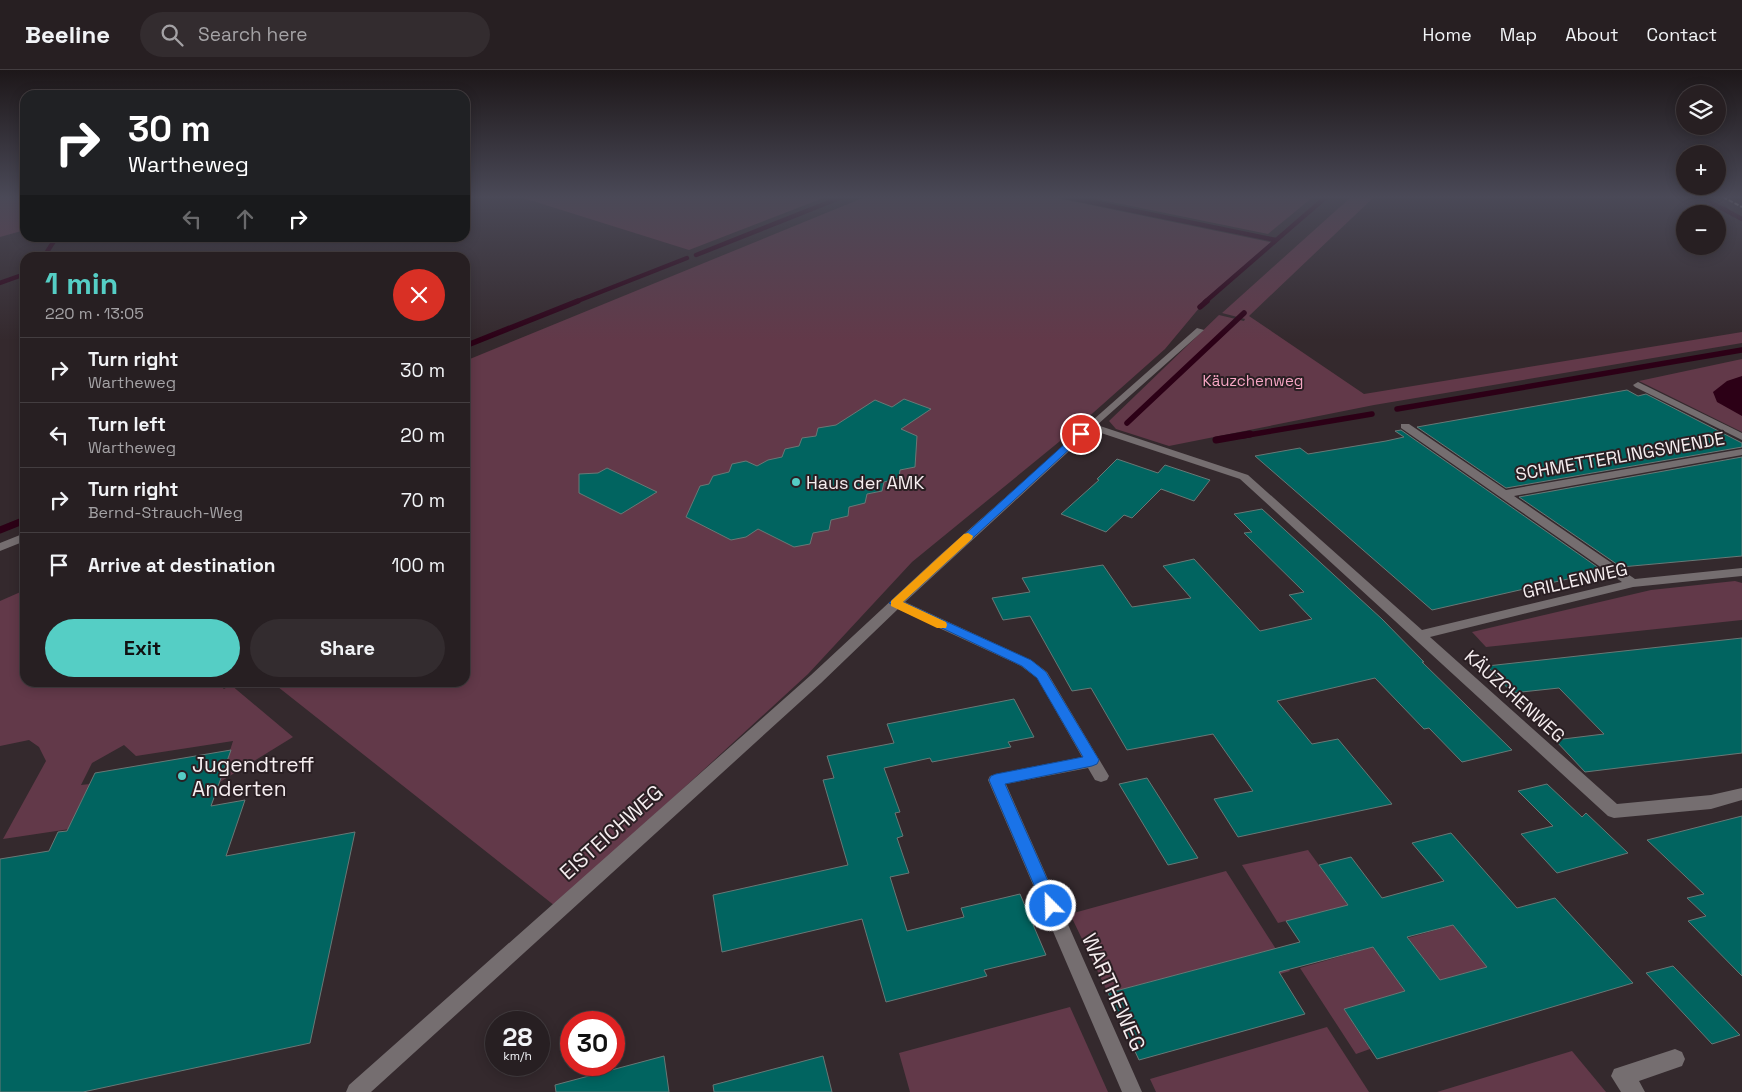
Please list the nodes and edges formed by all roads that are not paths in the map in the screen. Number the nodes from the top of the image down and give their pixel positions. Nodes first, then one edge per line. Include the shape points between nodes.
1 (1200, 330) dead end
2 (1638, 385) dead end
3 (1090, 426) junction
4 (1405, 426) dead end
5 (1742, 437) edge
6 (1742, 452) edge
7 (1505, 494) junction
8 (20, 539) edge
9 (0, 547) edge
10 (1742, 572) edge
11 (1633, 583) junction
12 (895, 603) junction
13 (1419, 635) junction
14 (1092, 760) junction
15 (1101, 776) dead end
16 (1742, 794) edge
17 (1675, 1059) dead end
18 (356, 1092) edge
19 (1132, 1092) edge
20 (1635, 1092) edge

1 - 3 street, EISTEICHWEG
2 - 5 street
3 - 12 street, EISTEICHWEG
3 - 13 street, KÄUZCHENWEG via 1244,477
4 - 7 street, SCHMETTERLINGSWENDE
6 - 7 street, SCHMETTERLINGSWENDE
7 - 11 street, SCHMETTERLINGSWENDE
8 - 9 street
10 - 11 street, GRILLENWEG
11 - 13 street, GRILLENWEG
12 - 14 street via 1026,663 1042,675
12 - 18 street, EISTEICHWEG via 809,686
13 - 16 street, KÄUZCHENWEG via 1614,811 1711,802
14 - 15 street
14 - 19 street, WARTHEWEG via 996,780
17 - 20 street via 1621,1076

